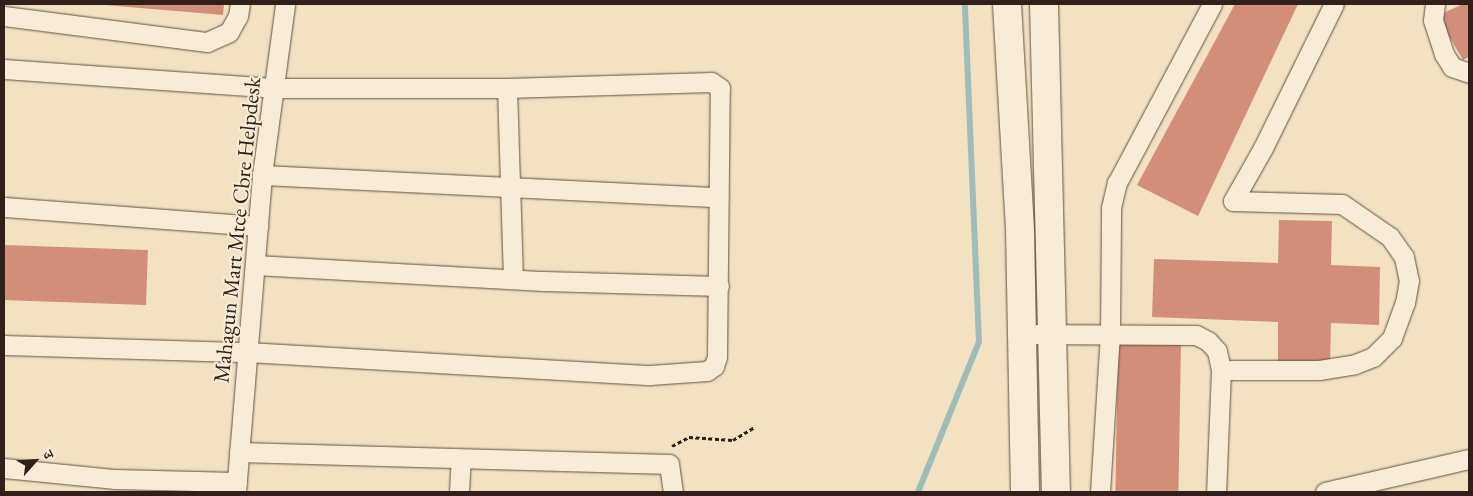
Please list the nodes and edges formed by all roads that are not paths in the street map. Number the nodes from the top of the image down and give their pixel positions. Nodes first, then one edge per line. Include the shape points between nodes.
1 (240, 4) edge
2 (285, 4) edge
3 (1007, 4) edge
4 (1044, 4) edge
5 (1212, 4) edge
6 (1334, 4) edge
7 (1435, 4) edge
8 (4, 16) edge
9 (4, 69) edge
10 (1469, 73) edge
11 (277, 88) junction
12 (506, 88) junction
13 (262, 175) junction
14 (508, 185) junction
15 (718, 197) junction
16 (4, 207) edge
17 (258, 226) junction
18 (255, 265) junction
19 (512, 279) junction
20 (719, 286) junction
21 (1050, 333) junction
22 (1110, 333) junction
23 (1021, 334) junction
24 (4, 345) edge
25 (247, 352) junction
26 (1221, 370) junction
27 (239, 452) junction
28 (461, 459) junction
29 (1469, 459) edge
30 (4, 468) edge
31 (236, 487) edge
32 (459, 492) edge
33 (673, 492) edge
34 (1025, 492) edge
35 (1056, 492) edge
36 (1100, 492) edge
37 (1216, 492) edge
38 (1325, 492) edge

1 - 8 street via 238,16 229,32 207,42
2 - 11 street, Mahagun Mart Mtce Cbre Helpdesk
3 - 23 street via 1020,231
4 - 21 street
5 - 22 street via 1117,183 1111,208
6 - 26 street via 1263,148 1233,201 1342,204 1390,237 1404,257 1409,281 1405,302 1392,338 1364,360 1319,370
7 - 10 street via 1434,20 1444,54 1452,67
9 - 11 street
11 - 12 street
11 - 13 street, Mahagun Mart Mtce Cbre Helpdesk
12 - 14 street
12 - 15 street via 712,82 720,88
13 - 14 street
13 - 17 street, Mahagun Mart Mtce Cbre Helpdesk
14 - 15 street
14 - 19 street
15 - 20 street
16 - 17 street
17 - 18 street, Mahagun Mart Mtce Cbre Helpdesk
18 - 19 street
18 - 25 street, Mahagun Mart Mtce Cbre Helpdesk
19 - 20 street
20 - 25 street via 717,357 714,366 707,371 650,375
21 - 22 street
21 - 23 street
21 - 35 street
22 - 26 street via 1196,335 1217,351
22 - 36 street
23 - 34 street
24 - 25 street
25 - 27 street, Mahagun Mart Mtce Cbre Helpdesk
26 - 37 street
27 - 28 street
27 - 31 street, Mahagun Mart Mtce Cbre Helpdesk
28 - 32 street
28 - 33 street via 669,464
29 - 38 street
30 - 31 street

